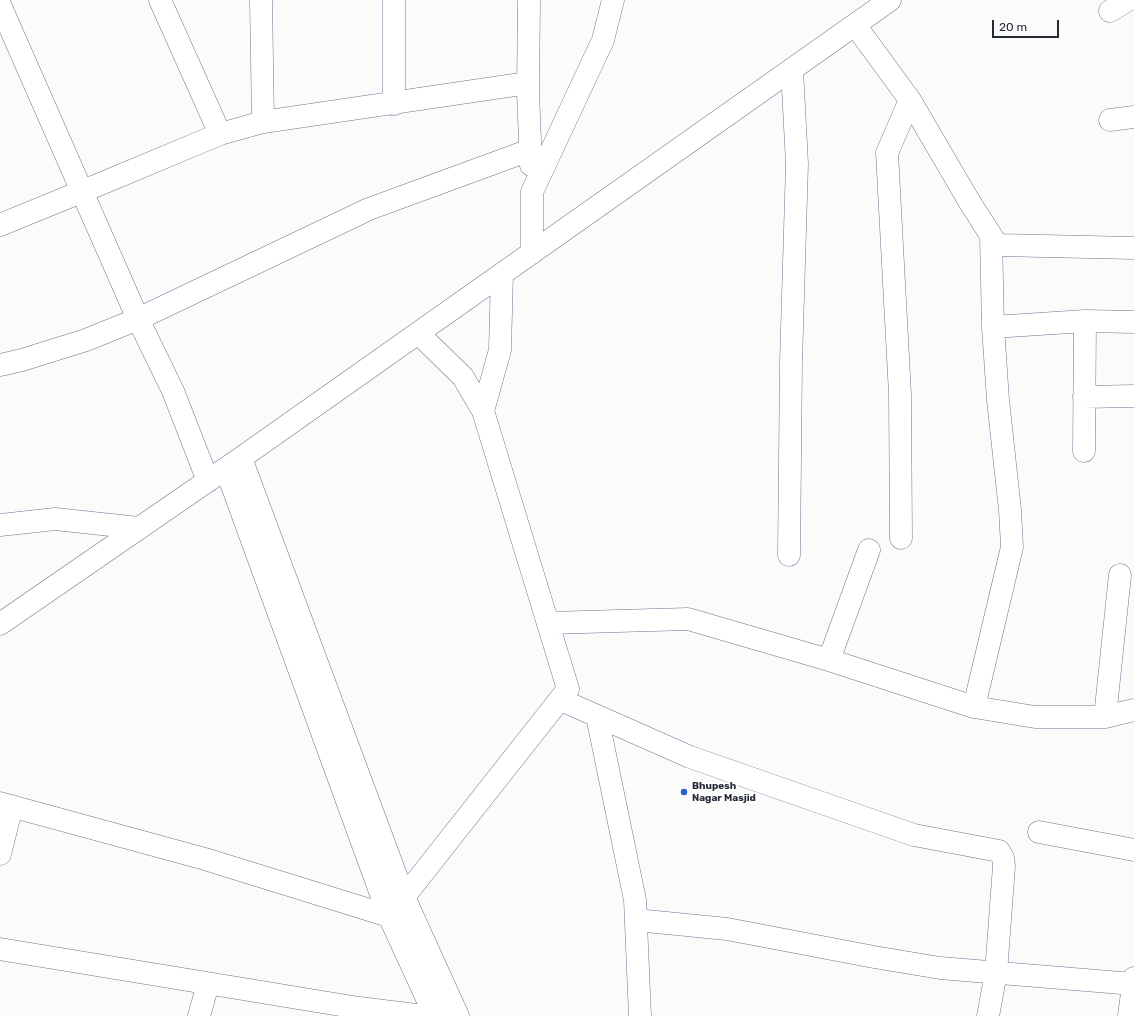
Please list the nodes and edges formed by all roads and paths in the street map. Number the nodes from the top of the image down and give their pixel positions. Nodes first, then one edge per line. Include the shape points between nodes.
1 (160, 0) edge
2 (261, 0) edge
3 (394, 0) edge
4 (529, 0) edge
5 (613, 0) edge
6 (888, 0) edge
7 (0, 5) edge
8 (854, 25) junction
9 (792, 69) junction
10 (528, 83) junction
11 (910, 100) junction
12 (394, 104) junction
13 (1134, 117) edge
14 (1110, 120) dead end
15 (263, 122) junction
16 (220, 134) junction
17 (530, 150) junction
18 (81, 192) junction
19 (532, 192) junction
20 (0, 225) edge
21 (991, 236) junction
22 (1134, 248) edge
23 (532, 252) junction
24 (502, 274) junction
25 (138, 319) junction
26 (1085, 321) junction
27 (1134, 322) edge
28 (993, 327) junction
29 (418, 333) junction
30 (0, 365) edge
31 (1134, 396) edge
32 (1084, 397) junction
33 (482, 411) junction
34 (1084, 451) dead end
35 (225, 469) junction
36 (0, 525) edge
37 (139, 528) junction
38 (901, 538) dead end
39 (869, 550) dead end
40 (790, 555) dead end
41 (1120, 575) dead end
42 (548, 623) junction
43 (0, 624) edge
44 (829, 660) junction
45 (561, 700) junction
46 (974, 707) junction
47 (1134, 710) edge
48 (597, 716) junction
49 (1105, 717) junction
50 (6, 804) edge
51 (1039, 832) dead end
52 (1134, 850) edge
53 (0, 854) edge
54 (404, 897) junction
55 (389, 916) junction
56 (636, 920) junction
57 (0, 949) edge
58 (996, 973) junction
59 (1134, 982) edge
60 (208, 984) junction
61 (199, 1016) edge
62 (424, 1016) edge
63 (435, 1016) edge
64 (458, 1016) edge
65 (640, 1016) edge
66 (988, 1016) edge
67 (1129, 1016) edge

1 - 16 street
2 - 15 street
3 - 12 street
4 - 10 street
5 - 19 street via 603,40
6 - 8 street
7 - 18 street
8 - 9 street
8 - 11 street
9 - 23 street
9 - 40 street via 797,164 791,362
10 - 12 street
10 - 17 street
11 - 21 street
11 - 38 street via 887,153 900,394
12 - 15 street
13 - 14 street
15 - 16 street
16 - 18 street
17 - 19 street
17 - 25 street via 369,209
18 - 20 street
18 - 25 street
19 - 23 street
21 - 22 street via 997,245
21 - 28 street
23 - 24 street
24 - 29 street
24 - 33 street via 500,350
25 - 30 street via 86,340
25 - 35 street via 173,391
26 - 27 street
26 - 28 street
26 - 32 street
28 - 46 street via 1012,547
29 - 33 street via 463,377
29 - 35 street
31 - 32 street
32 - 34 street
33 - 42 street
35 - 37 street
35 - 54 street
35 - 55 street
36 - 37 street via 55,519
37 - 43 street
39 - 44 street
41 - 49 street
42 - 44 street via 688,619
42 - 45 street via 568,689
44 - 46 street
45 - 48 street
45 - 54 street
46 - 49 street via 1035,717
47 - 49 street
48 - 56 street via 635,900
48 - 58 street via 690,757 914,835 998,851 1003,858 1004,866
50 - 53 street
50 - 55 street via 205,859
51 - 52 street
54 - 55 street
54 - 64 street
55 - 63 street
56 - 58 street via 727,929 940,968
56 - 65 street
57 - 60 street
58 - 59 street
58 - 66 street
59 - 67 street
60 - 61 street
60 - 62 street

